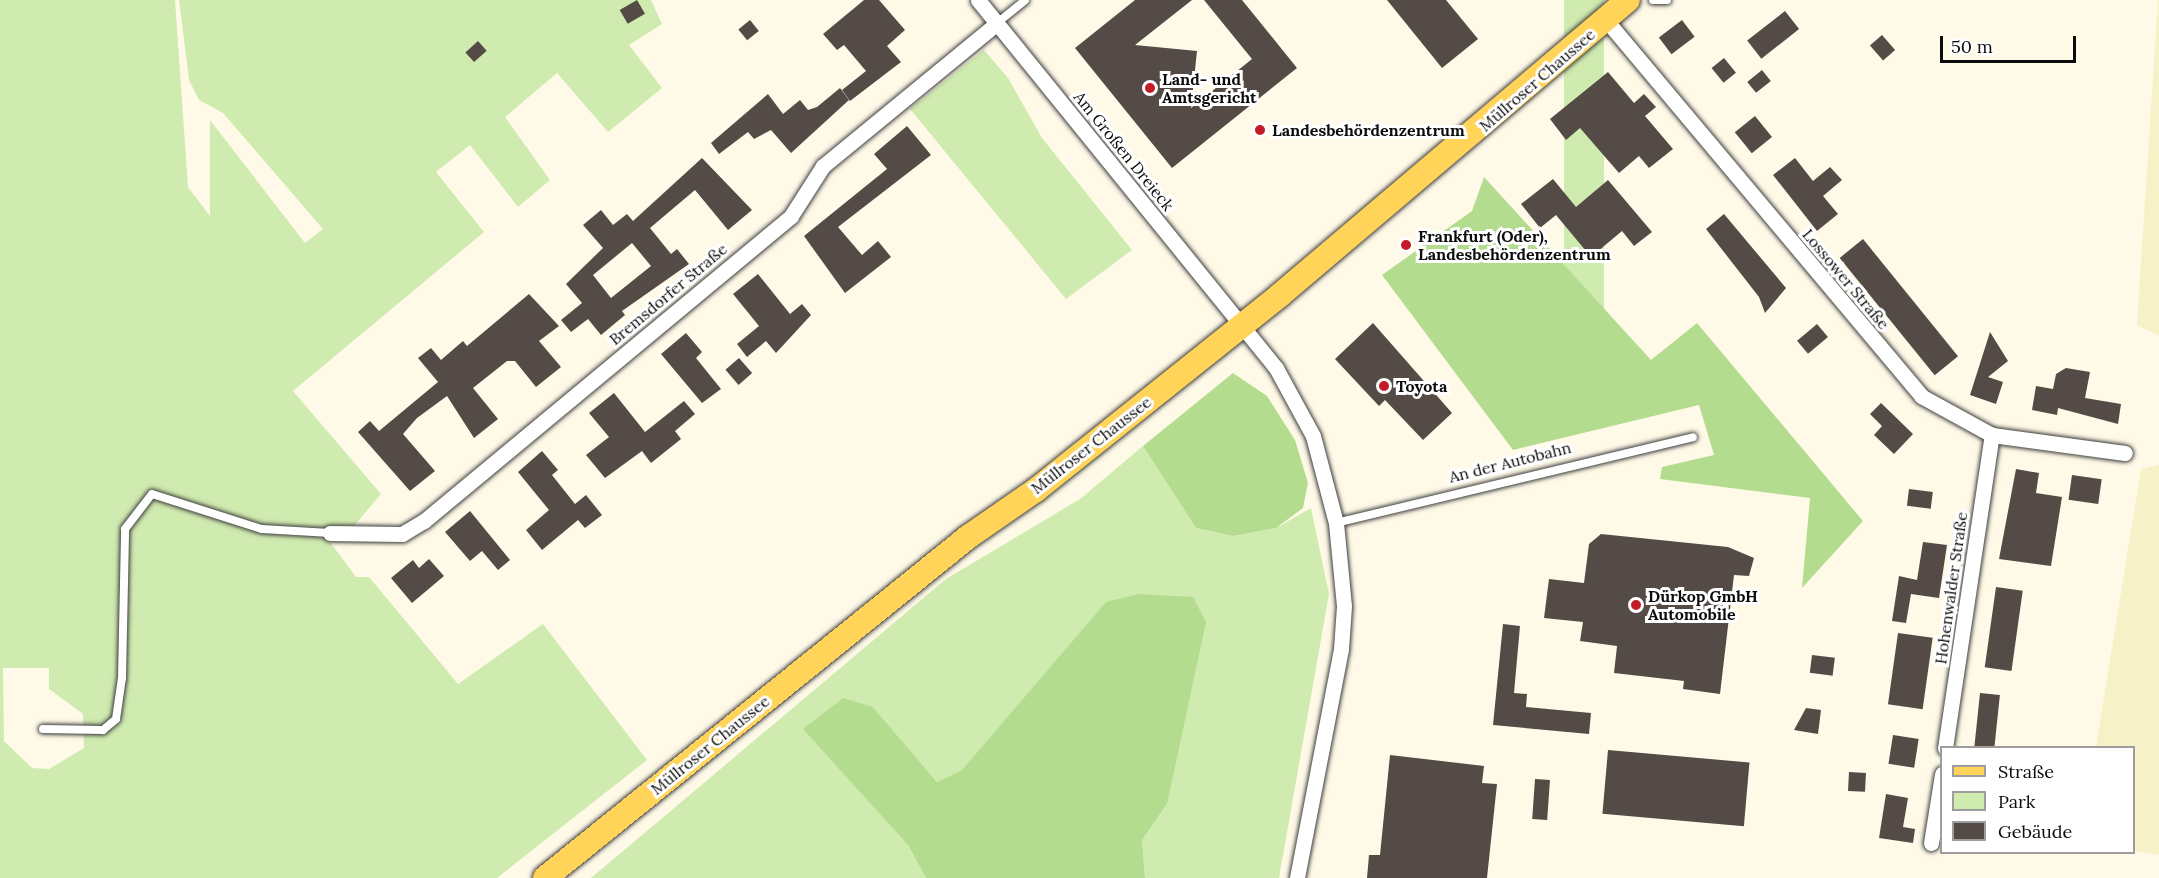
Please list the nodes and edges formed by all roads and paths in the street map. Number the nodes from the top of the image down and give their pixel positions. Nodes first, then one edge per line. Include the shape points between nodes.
1 (978, 0) edge
2 (1025, 0) edge
3 (1628, 0) edge
4 (1653, 0) edge
5 (1666, 0) edge
6 (1606, 20) junction
7 (997, 23) junction
8 (1242, 326) junction
9 (1992, 435) junction
10 (1693, 437) dead end
11 (2125, 453) dead end
12 (1336, 523) junction
13 (330, 532) joint
14 (43, 729) dead end
15 (1945, 746) edge
16 (1940, 781) edge
17 (1931, 843) dead end
18 (545, 878) edge
19 (1297, 878) edge

1 - 7 street, Am Großen Dreieck
2 - 7 lane
3 - 6 main road, Müllroser Chaussee
4 - 5 lane
6 - 8 main road, Müllroser Chaussee
6 - 9 street, Lossower Straße via 1910,385 1938,407
7 - 8 street, Am Großen Dreieck
7 - 13 street, Bremsdorfer Straße via 823,166 791,216 424,521 402,534
8 - 12 street via 1301,406
8 - 18 main road, Müllroser Chaussee via 968,537
9 - 11 street, Lossower Straße
9 - 15 street, Hohenwalder Straße
10 - 12 lane, An der Autobahn
12 - 19 street via 1343,564 1341,649
13 - 14 lane via 262,530 152,494 125,529 122,678 116,719 103,729
16 - 17 street

